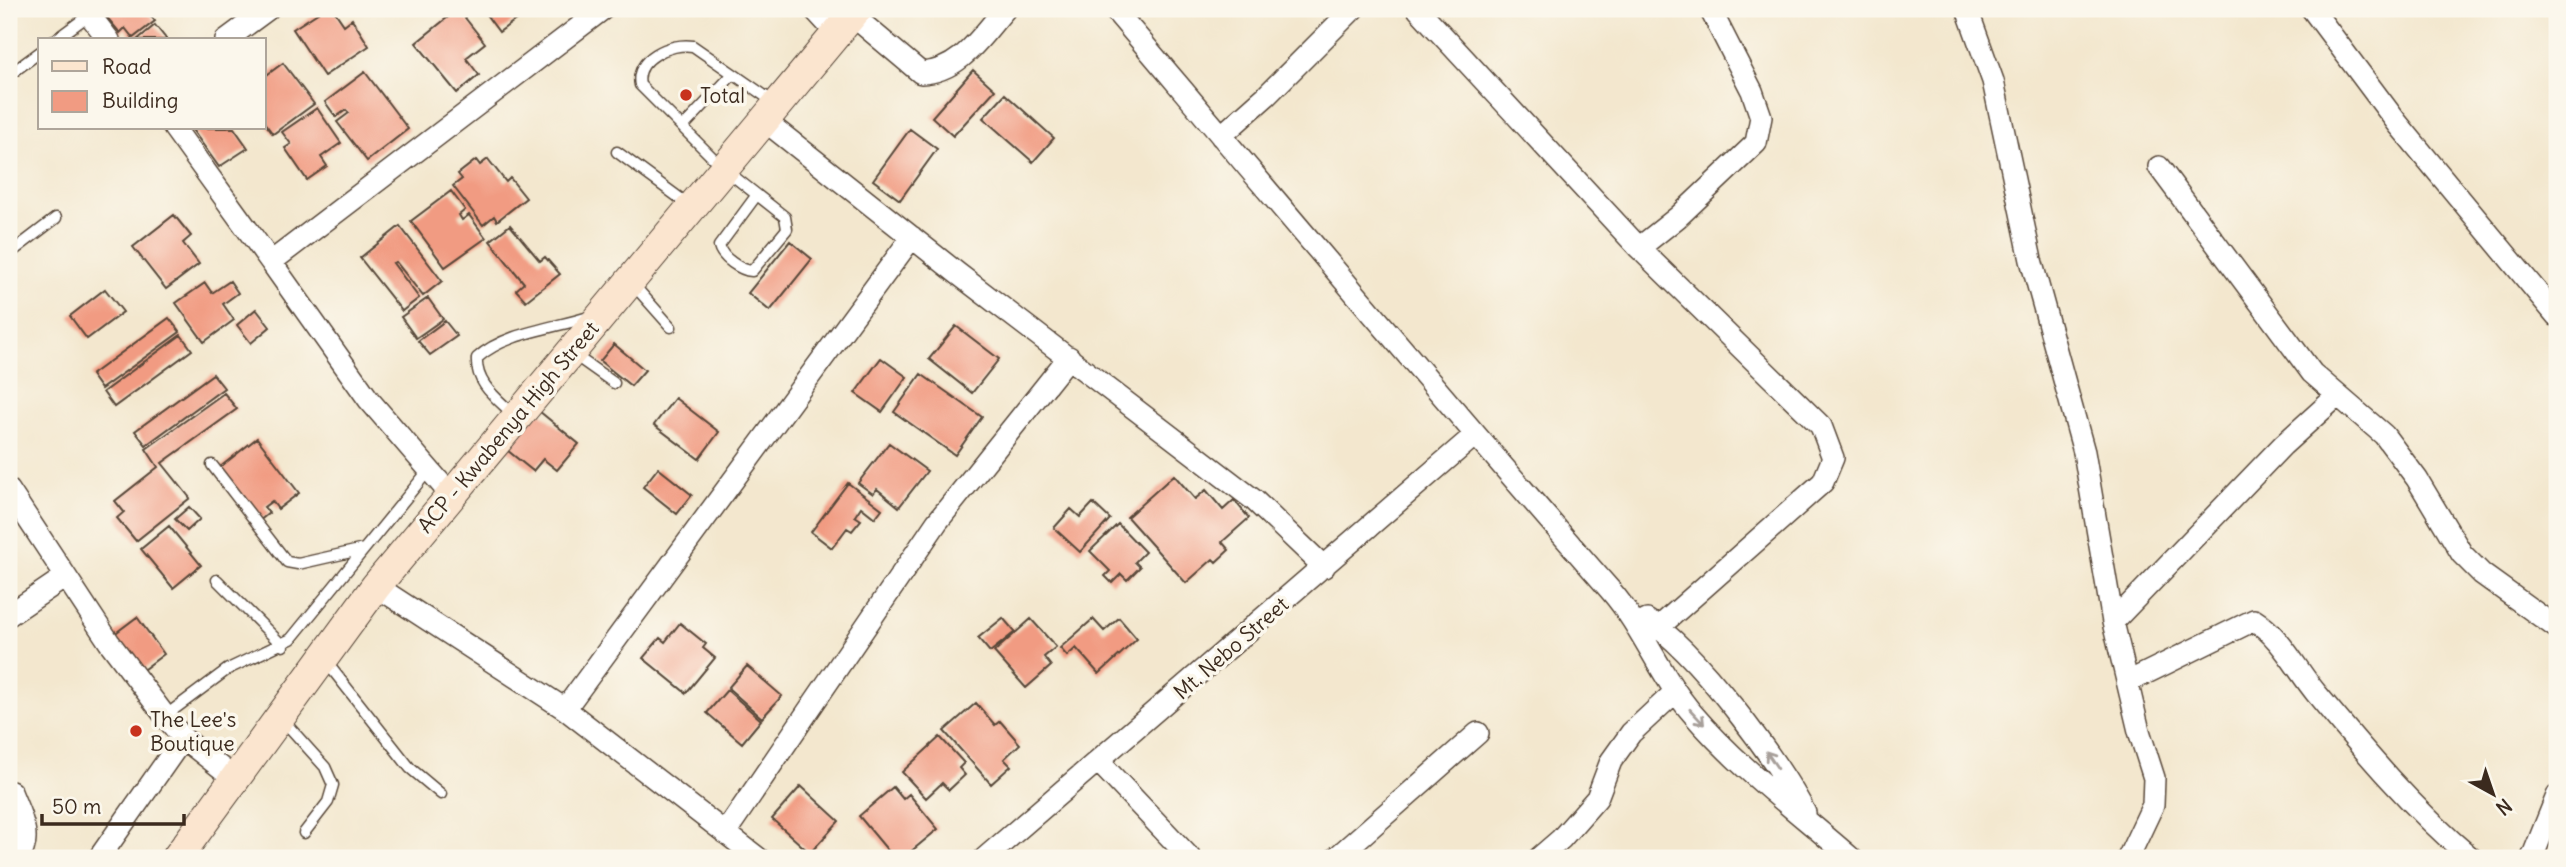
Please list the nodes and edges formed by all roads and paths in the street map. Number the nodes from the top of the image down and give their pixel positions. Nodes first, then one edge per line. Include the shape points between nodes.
1 (268, 9) edge
2 (603, 9) edge
3 (814, 9) edge
4 (1005, 9) edge
5 (1114, 9) edge
6 (1353, 9) edge
7 (1418, 9) edge
8 (1710, 9) edge
9 (1967, 9) edge
10 (2312, 9) edge
11 (87, 12) edge
12 (849, 19) edge
13 (57, 38) edge
14 (106, 38) edge
15 (229, 38) edge
16 (38, 53) edge
17 (733, 74) junction
18 (9, 75) edge
19 (771, 113) junction
20 (683, 127) junction
21 (175, 130) edge
22 (1221, 136) junction
23 (617, 152) dead end
24 (2159, 167) dead end
25 (723, 168) junction
26 (756, 196) junction
27 (691, 207) junction
28 (56, 218) dead end
29 (912, 237) junction
30 (1639, 248) junction
31 (9, 254) edge
32 (271, 262) junction
33 (630, 281) junction
34 (603, 313) junction
35 (2557, 316) edge
36 (671, 327) dead end
37 (571, 352) junction
38 (1069, 357) junction
39 (614, 383) dead end
40 (2337, 396) junction
41 (517, 418) junction
42 (1475, 435) junction
43 (212, 465) dead end
44 (428, 471) junction
45 (9, 490) edge
46 (450, 494) junction
47 (364, 549) junction
48 (1324, 567) junction
49 (65, 577) junction
50 (218, 580) dead end
51 (376, 586) junction
52 (1625, 607) junction
53 (9, 615) edge
54 (2113, 622) junction
55 (1659, 627) junction
56 (2557, 628) edge
57 (283, 646) junction
58 (323, 658) junction
59 (2128, 682) junction
60 (1675, 692) junction
61 (565, 709) junction
62 (165, 716) junction
63 (279, 716) junction
64 (1478, 733) dead end
65 (183, 738) junction
66 (1099, 762) junction
67 (234, 778) junction
68 (11, 792) dead end
69 (441, 794) dead end
70 (2557, 796) edge
71 (1807, 818) junction
72 (304, 833) dead end
73 (725, 833) junction
74 (18, 858) edge
75 (99, 858) edge
76 (177, 858) edge
77 (758, 858) edge
78 (985, 858) edge
79 (1190, 858) edge
80 (1336, 858) edge
81 (1539, 858) edge
82 (1851, 858) edge
83 (2128, 858) edge
84 (2471, 858) edge
85 (2532, 858) edge

1 - 15 street
2 - 32 street
3 - 12 street
4 - 12 street via 955,64 938,72 921,73
5 - 22 street
6 - 22 street
7 - 30 street
8 - 30 street via 1761,117 1756,143
9 - 54 street via 1993,82 2031,260 2084,452
10 - 35 street via 2398,124
11 - 13 lane
11 - 14 street
12 - 19 main road, ACP - Kwabenya High Street
16 - 18 lane
17 - 19 lane
17 - 20 lane
17 - 20 lane via 693,46 680,44 668,47 641,67 640,85
19 - 25 main road, ACP - Kwabenya High Street
19 - 29 street
20 - 25 lane
21 - 32 street
22 - 42 street
23 - 27 lane
24 - 40 street via 2270,321
25 - 26 lane
25 - 27 main road, ACP - Kwabenya High Street
26 - 26 lane via 785,217 788,225 752,271 747,271 721,253 719,246
27 - 33 main road, ACP - Kwabenya High Street
28 - 31 lane
29 - 38 street
29 - 61 street
30 - 55 street via 1821,426 1833,458 1823,482
32 - 44 street via 369,400
33 - 34 main road, ACP - Kwabenya High Street
33 - 36 lane
34 - 37 main road, ACP - Kwabenya High Street
34 - 41 lane via 505,342 477,358 476,371 482,383
37 - 39 lane
37 - 41 main road, ACP - Kwabenya High Street
38 - 48 street via 1254,500
38 - 73 street via 937,522
40 - 54 street via 2283,444
40 - 56 street via 2384,435 2462,554
41 - 46 main road, ACP - Kwabenya High Street
42 - 48 street, Mt. Nebo Street
42 - 52 street
43 - 47 lane via 287,562 298,564
44 - 46 street
44 - 47 lane
45 - 49 street
46 - 51 main road, ACP - Kwabenya High Street
47 - 57 lane
48 - 66 street, Mt. Nebo Street
49 - 53 street
49 - 62 street
50 - 57 lane
51 - 58 main road, ACP - Kwabenya High Street
51 - 61 street
52 - 55 street
52 - 60 street
54 - 59 street
71 -> 55 street via 1765,748
57 - 62 lane via 228,669
58 - 63 main road, ACP - Kwabenya High Street
58 - 69 lane via 410,768
59 - 83 street via 2154,778 2153,805
59 - 84 street via 2254,620 2265,627 2400,791
60 -> 71 street via 1761,784
60 - 81 street via 1631,733 1611,761 1597,797
61 - 73 street
62 - 65 street
63 - 67 main road, ACP - Kwabenya High Street
63 - 72 lane via 325,767 333,785 328,802
64 - 80 street
65 - 67 street
65 - 75 street
66 - 78 street, Mt. Nebo Street
66 - 79 street
67 - 76 main road, ACP - Kwabenya High Street
68 - 74 street via 25,829 26,841
70 - 85 street
71 - 82 street
73 - 77 street

